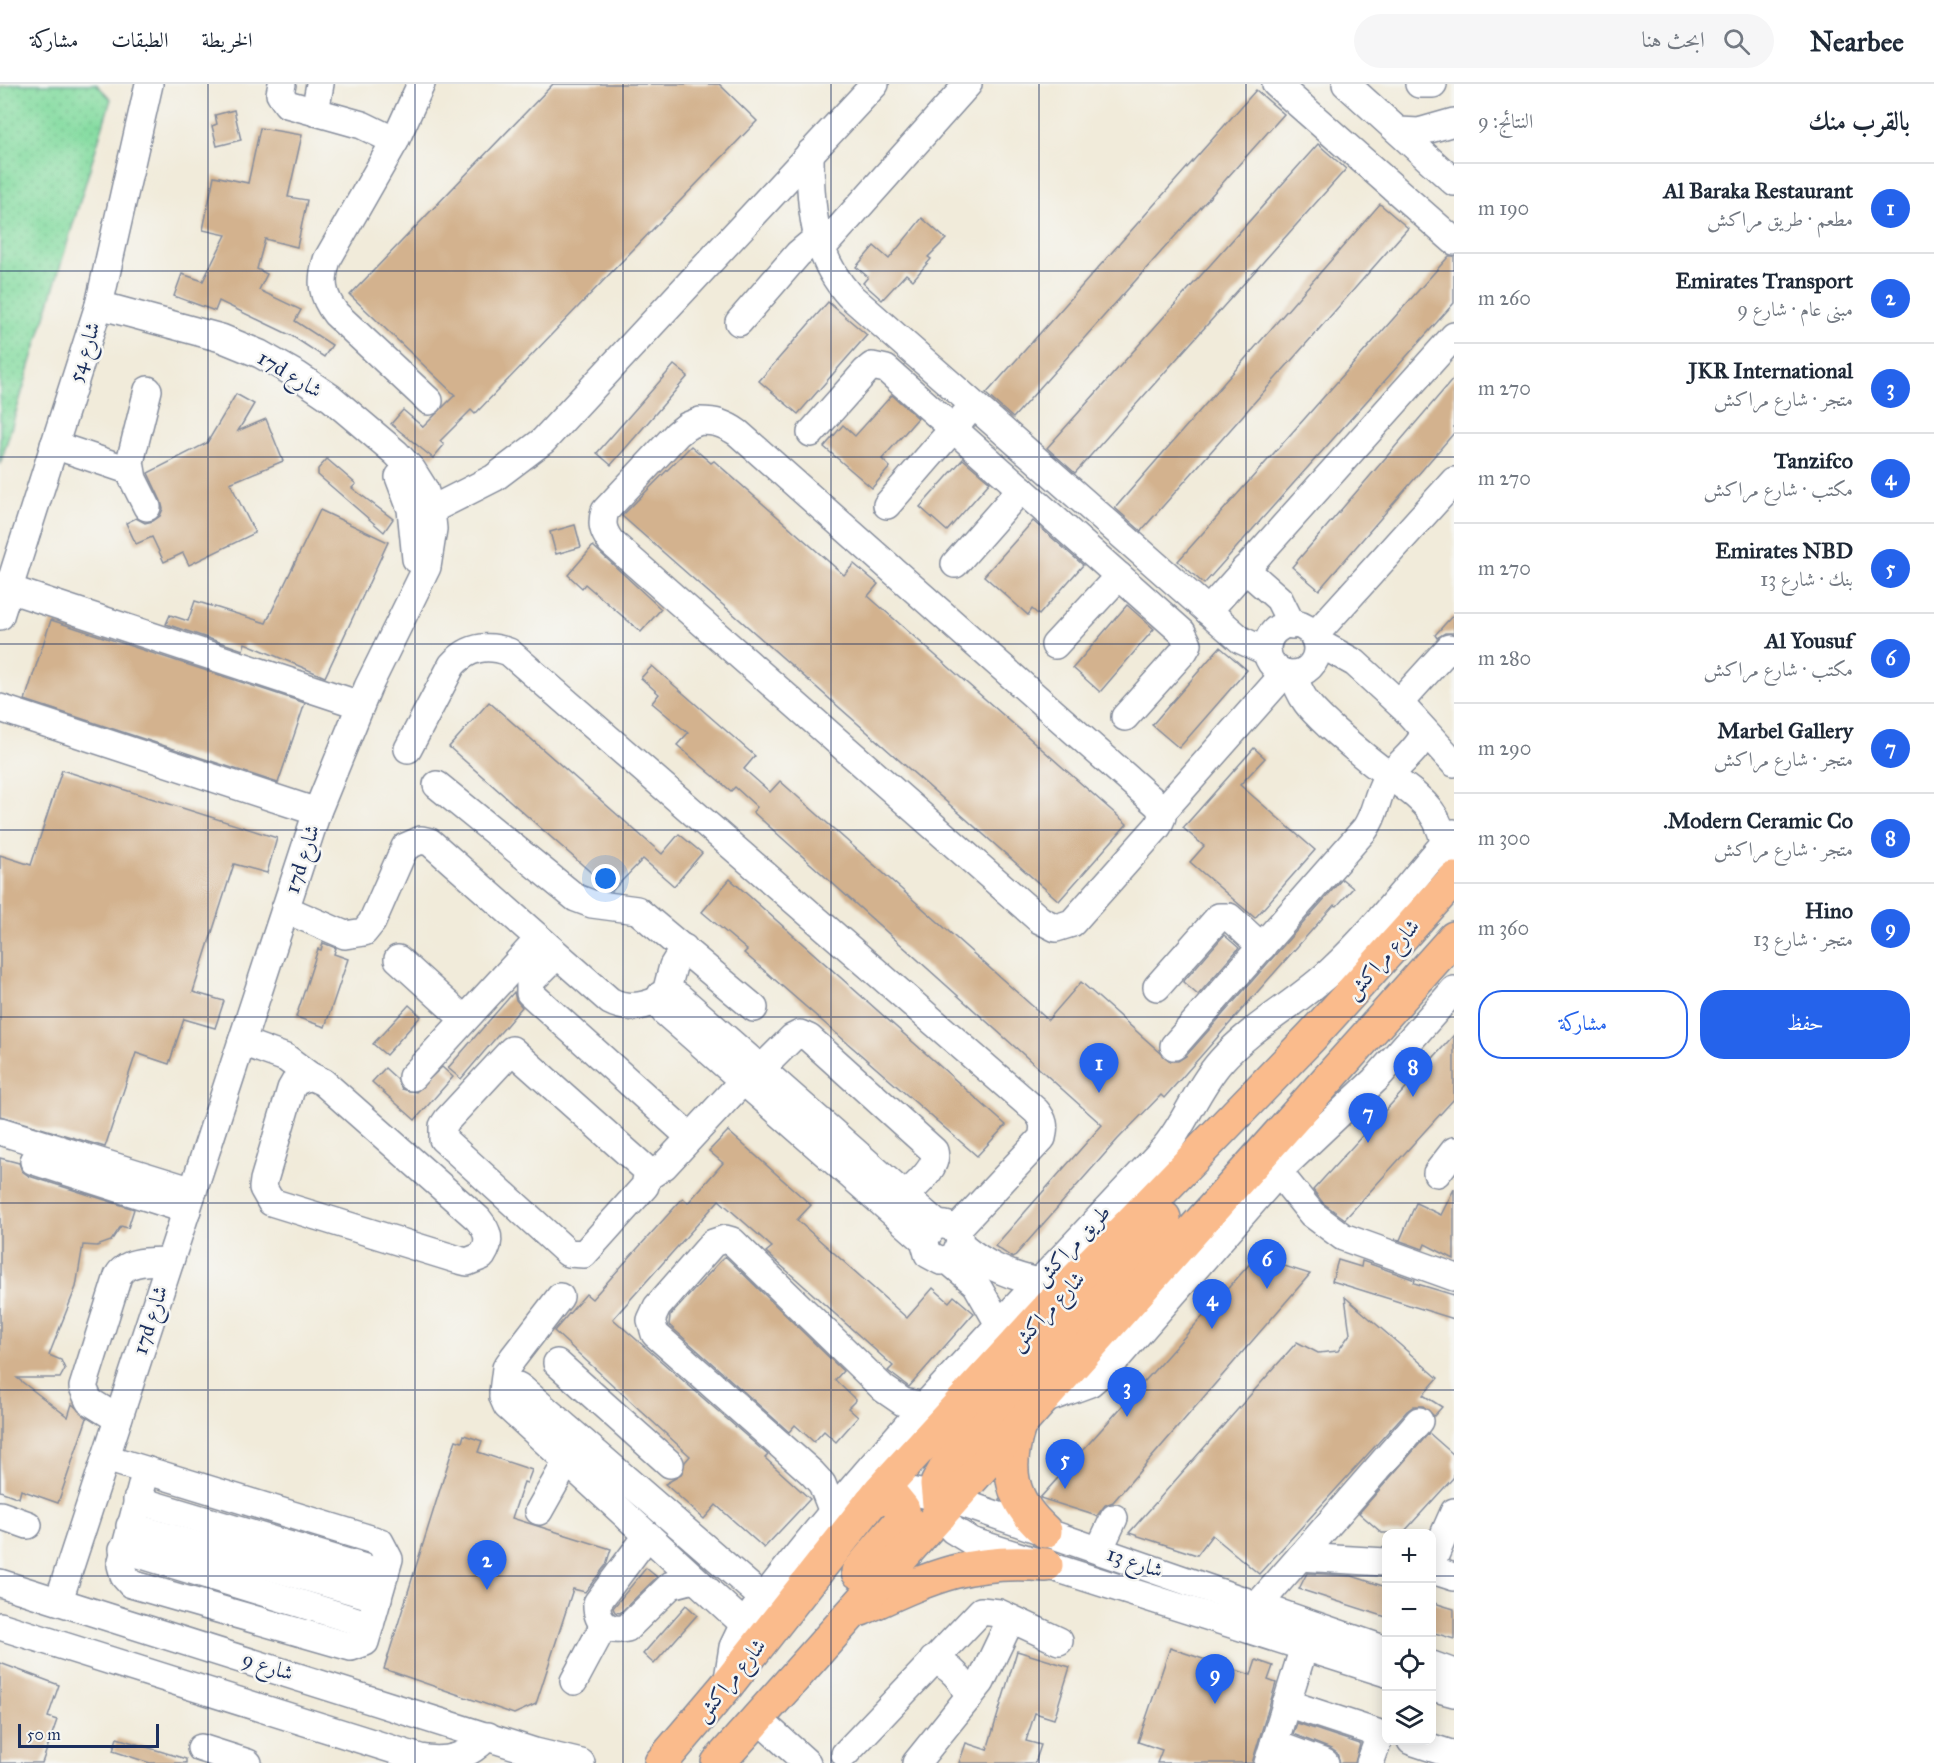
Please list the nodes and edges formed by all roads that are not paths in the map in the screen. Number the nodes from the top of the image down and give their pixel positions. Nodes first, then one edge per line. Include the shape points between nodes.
1 (149, 84) edge
2 (282, 84) edge
3 (320, 84) edge
4 (422, 84) edge
5 (875, 84) edge
6 (968, 84) edge
7 (1276, 84) edge
8 (1348, 84) edge
9 (1419, 84) edge
10 (1433, 84) edge
11 (315, 112) junction
12 (1454, 122) edge
13 (1399, 131) junction
14 (395, 141) junction
15 (810, 153) junction
16 (1452, 174) edge
17 (1454, 241) edge
18 (819, 244) junction
19 (99, 305) junction
20 (739, 322) dead end
21 (1454, 336) edge
22 (148, 390) dead end
23 (429, 401) dead end
24 (974, 405) junction
25 (363, 426) junction
26 (953, 428) junction
27 (811, 433) dead end
28 (54, 445) junction
29 (131, 471) junction
30 (1454, 482) edge
31 (1021, 489) junction
32 (887, 505) dead end
33 (147, 507) dead end
34 (431, 510) junction
35 (955, 564) dead end
36 (1245, 569) junction
37 (1119, 576) junction
38 (9, 589) junction
39 (1198, 602) junction
40 (408, 604) junction
41 (0, 616) edge
42 (1168, 620) junction
43 (1307, 634) junction
44 (1054, 645) dead end
45 (1449, 648) dead end
46 (1267, 652) junction
47 (1289, 674) junction
48 (1399, 703) junction
49 (360, 705) junction
50 (0, 708) edge
51 (1125, 717) dead end
52 (1425, 733) junction
53 (408, 748) dead end
54 (1454, 764) edge
55 (1390, 776) junction
56 (437, 784) dead end
57 (317, 812) junction
58 (1162, 812) junction
59 (1449, 838) edge
60 (1448, 885) edge
61 (285, 909) junction
62 (1454, 938) edge
63 (548, 947) junction
64 (1263, 947) junction
65 (684, 948) junction
66 (398, 959) dead end
67 (1157, 987) dead end
68 (1454, 990) edge
69 (662, 996) junction
70 (754, 1008) dead end
71 (464, 1019) junction
72 (242, 1042) junction
73 (1174, 1046) dead end
74 (753, 1075) junction
75 (310, 1076) junction
76 (412, 1077) dead end
77 (0, 1131) edge
78 (690, 1137) junction
79 (1209, 1143) junction
80 (0, 1150) edge
81 (1454, 1151) edge
82 (1279, 1173) junction
83 (1437, 1173) dead end
84 (649, 1176) junction
85 (1231, 1186) junction
86 (905, 1196) junction
87 (190, 1201) junction
88 (1230, 1228) junction
89 (945, 1240) junction
90 (170, 1261) junction
91 (1454, 1276) edge
92 (1038, 1282) junction
93 (560, 1297) dead end
94 (999, 1324) junction
95 (557, 1363) dead end
96 (1041, 1401) junction
97 (926, 1406) junction
98 (615, 1415) junction
99 (118, 1419) junction
100 (1419, 1421) dead end
101 (1019, 1426) junction
102 (580, 1450) junction
103 (106, 1458) junction
104 (670, 1464) dead end
105 (146, 1470) junction
106 (876, 1496) junction
107 (136, 1500) junction
108 (943, 1504) junction
109 (266, 1505) junction
110 (539, 1511) dead end
111 (833, 1512) junction
112 (1454, 1512) edge
113 (0, 1515) edge
114 (1114, 1518) dead end
115 (28, 1524) dead end
116 (1045, 1531) junction
117 (257, 1535) junction
118 (648, 1535) junction
119 (127, 1538) junction
120 (1099, 1550) junction
121 (1436, 1551) edge
122 (1300, 1557) junction
123 (1382, 1562) edge
124 (1046, 1565) junction
125 (1436, 1572) edge
126 (245, 1573) junction
127 (1454, 1577) edge
128 (694, 1579) junction
129 (0, 1582) edge
130 (381, 1586) junction
131 (763, 1598) junction
132 (59, 1600) junction
133 (1258, 1605) junction
134 (233, 1613) junction
135 (848, 1615) junction
136 (1011, 1619) junction
137 (744, 1624) junction
138 (370, 1625) junction
139 (604, 1625) junction
140 (0, 1626) edge
141 (1059, 1641) dead end
142 (1304, 1647) junction
143 (1382, 1649) edge
144 (933, 1660) junction
145 (1436, 1667) edge
146 (1382, 1672) edge
147 (1454, 1673) edge
148 (574, 1681) dead end
149 (727, 1685) junction
150 (1436, 1688) edge
151 (1454, 1693) edge
152 (969, 1698) junction
153 (1286, 1703) junction
154 (759, 1715) junction
155 (488, 1736) junction
156 (1410, 1745) edge
157 (1423, 1745) edge
158 (201, 1748) dead end
159 (845, 1754) dead end
160 (1271, 1754) edge
161 (1454, 1755) edge
162 (395, 1757) edge
163 (542, 1758) edge
164 (248, 1763) edge
165 (581, 1763) edge
166 (661, 1763) edge
167 (718, 1763) edge
168 (807, 1763) edge
169 (916, 1763) edge
170 (1325, 1763) edge
171 (1370, 1763) edge
172 (1403, 1763) edge

1 - 19 street, شارع 54
2 - 11 street via 280,94 287,104
3 - 11 street
4 - 14 street
5 - 15 street
6 - 18 street
7 - 17 street
8 - 13 street
9 - 10 street
11 - 14 street via 362,125
12 - 13 street via 1419,132
13 - 16 street
14 - 23 street via 327,260 322,288 336,314
15 - 18 street via 810,184
15 - 34 street via 543,441 494,478
18 - 20 street via 798,254
18 - 24 street via 836,280 849,296
19 - 25 street, 17d شارع via 221,338 260,354 332,398
19 - 28 street, شارع 54
21 - 36 street
22 - 29 street via 131,453
24 - 26 street
24 - 39 street
25 - 34 street, 17d شارع via 412,470
25 - 40 street via 393,465 411,509 416,557
26 - 27 street via 879,365 866,371
26 - 31 street
26 - 32 street
28 - 29 street
28 - 38 street, شارع 54
29 - 33 street
30 - 43 street
31 - 35 street
31 - 37 street
34 - 40 street, 17d شارع via 432,548
36 - 39 street
36 - 43 street via 1279,599
37 - 42 street
37 - 44 street
38 - 41 street, شارع 54
38 - 49 street
39 - 42 street
39 - 46 street via 1241,640
40 - 49 street, 17d شارع
42 - 51 street via 1187,637 1188,644
43 - 46 street via 1279,628 1272,634
43 - 47 street via 1315,660 1310,667
43 - 48 street via 1355,663
45 - 48 street
46 - 47 street via 1276,669
47 - 55 street via 1309,708
47 - 58 street
48 - 52 street
49 - 57 street, 17d شارع
50 - 57 street
52 - 54 street
52 - 55 street via 1414,753
53 - 89 street via 460,657 484,647 509,652 1018,1096 1042,1119 1042,1138
55 - 59 street via 1421,798
55 - 64 street via 1365,829
56 - 65 street via 576,898 637,910
57 - 61 street, 17d شارع
58 - 58 street via 727,425 714,421 687,426 605,511 602,522 610,542 1047,925 1056,928 1072,923 1158,826
59 - 60 street
59 - 92 street, طريق مراكش via 1335,967 1294,1003 1242,1039 1220,1062 1161,1152
60 - 79 main road, شارع مراكش
61 - 63 street via 345,935 364,932 405,847 421,840 437,847
61 - 72 street, 17d شارع
62 - 85 main road, شارع مراكش
63 - 69 street via 618,1006 637,1007
63 - 71 street
63 - 78 street via 530,982 530,993
64 - 67 street via 1229,918 1219,917
64 - 73 street
65 - 69 street
65 - 70 street
66 - 71 street
68 - 82 street via 1375,1080
69 - 74 street via 665,1012
71 - 76 street
72 - 75 street via 286,1058
72 - 87 street, 17d شارع
74 - 78 street
74 - 86 street
74 - 86 street via 792,1038 800,1034 809,1038 934,1151 932,1167
74 - 89 street
75 - 75 street via 302,1077 291,1089 264,1180 266,1196 272,1202 459,1260 467,1262 482,1256 489,1241 478,1219 323,1082
77 - 87 street
78 - 84 street via 664,1166
79 - 106 main road, شارع مراكش via 1055,1301
79 - 108 main road via 1191,1188 941,1473
80 - 87 street
81 - 83 street
82 - 88 street
82 - 91 street via 1312,1214 1343,1238
84 - 84 street via 646,1165 516,1050 506,1054 443,1126 447,1144 568,1253 588,1250 645,1186
85 - 88 street
85 - 96 main road, شارع مراكش
86 - 89 street
87 - 90 street, 17d شارع
88 - 96 street via 1100,1375 1078,1389
89 - 92 street via 990,1267
89 - 94 street
90 - 99 street, 17d شارع
90 - 99 street via 132,1264 121,1270 84,1381 86,1397
92 - 94 street, طريق مراكش
93 - 102 street via 510,1363 503,1392 518,1386
94 - 97 street, طريق مراكش
95 - 98 street
96 - 101 main road, شارع مراكش
97 - 111 street, طريق مراكش
97 - 111 street via 903,1402 884,1389 732,1241 725,1239 713,1244 657,1307 651,1320 655,1334 812,1473 822,1484
98 - 102 street
98 - 104 street
99 - 103 street, 17d شارع
100 - 122 street
101 - 108 main road, شارع مراكش
101 - 116 main road via 1011,1458 1015,1489 1022,1506
102 - 110 street
102 - 118 street
102 - 131 street
103 - 105 street
103 - 132 street, 17d شارع
105 - 107 street
105 - 109 street
106 - 108 street, شارع 13 via 910,1491
106 - 149 main road, شارع مراكش
106 - 154 main road via 894,1498 904,1516 778,1668 766,1688
107 - 117 street
107 - 119 street
108 - 116 street, شارع 13
108 - 124 street, شارع 13 via 953,1530 971,1541
108 - 135 main road, شارع مراكش
109 - 117 street
109 - 130 street via 380,1542 390,1559
111 - 131 street, طريق مراكش
112 - 121 street
113 - 115 street
114 - 120 street
116 - 120 street, شارع 13
117 - 126 street
117 - 130 street
118 - 128 street
118 - 139 street via 597,1603
119 - 126 street
119 - 134 street via 121,1565 131,1584
120 - 133 street, شارع 13
122 - 123 street
122 - 133 street
124 - 135 main road via 1004,1563 961,1568
124 - 142 street, شارع 13
125 - 127 street
126 - 130 street
126 - 134 street
126 - 138 street
128 - 137 street
128 - 139 street via 671,1585 627,1628 619,1630
129 - 132 street, شارع 9
130 - 138 street
131 - 137 street, طريق مراكش
132 - 155 street, شارع 9
133 - 143 street, شارع 13
134 - 138 street via 351,1647 365,1642
135 - 154 main road, شارع مراكش
136 - 141 street
136 - 144 street via 990,1610 981,1611
136 - 152 street via 992,1664
137 - 149 street, طريق مراكش via 733,1647
139 - 148 street
140 - 162 street
142 - 146 street, شارع 13
142 - 153 street
144 - 152 street via 956,1673
144 - 159 street
145 - 147 street
149 - 166 main road, شارع مراكش
150 - 151 street
152 - 169 street
153 - 160 street
153 - 171 street via 1377,1733 1379,1738
154 - 167 main road, شارع مراكش
154 - 168 street
155 - 162 street via 477,1747 450,1760
155 - 163 street, شارع 9
156 - 172 street
157 - 161 street
158 - 164 street
160 - 170 street
163 - 165 street, شارع 9

